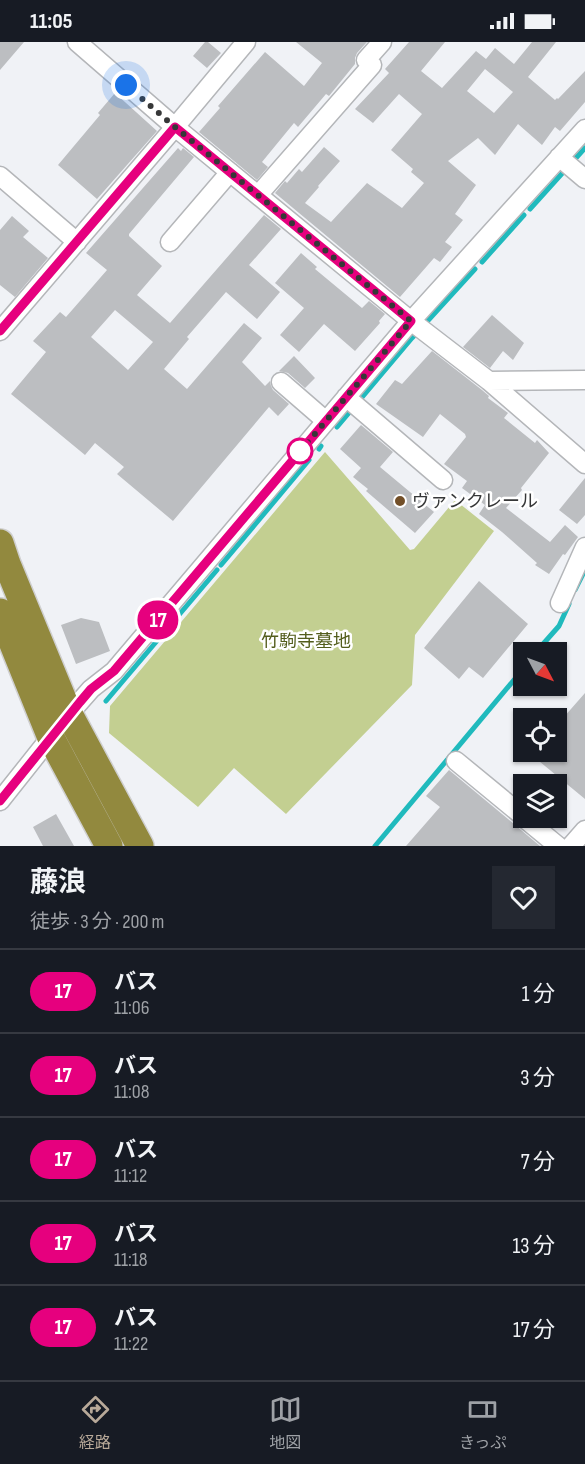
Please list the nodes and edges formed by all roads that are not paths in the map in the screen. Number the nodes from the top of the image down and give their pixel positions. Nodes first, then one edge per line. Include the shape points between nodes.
1 (77, 42) edge
2 (246, 42) edge
3 (382, 42) edge
4 (175, 127) junction
5 (585, 129) edge
6 (571, 167) edge
7 (230, 172) junction
8 (0, 176) edge
9 (258, 195) junction
10 (77, 242) junction
11 (170, 242) dead end
12 (417, 327) junction
13 (0, 331) edge
14 (585, 380) edge
15 (489, 381) junction
16 (281, 382) dead end
17 (352, 403) junction
18 (326, 421) junction
19 (585, 464) edge
20 (443, 480) dead end
21 (0, 543) edge
22 (585, 546) edge
23 (560, 603) dead end
24 (0, 612) edge
25 (69, 714) junction
26 (51, 738) junction
27 (456, 761) dead end
28 (0, 801) edge
29 (513, 808) edge
30 (537, 828) edge
31 (585, 830) edge
32 (109, 846) edge
33 (140, 846) edge
34 (558, 846) edge
35 (572, 846) edge

1 - 4 street
2 - 4 street
3 - 9 street via 366,60 372,65
4 - 7 street
4 - 10 street
5 - 6 street
6 - 12 street
7 - 9 street
7 - 11 street
8 - 10 street
9 - 12 street
10 - 13 street
12 - 15 street
12 - 17 street
14 - 15 street
15 - 19 street
16 - 18 street
17 - 18 street
17 - 20 street
18 - 25 street via 114,671
21 - 25 highway
22 - 23 street
24 - 26 highway
25 - 26 street
25 - 33 highway
26 - 28 street
26 - 32 highway
27 - 29 street
30 - 34 street
31 - 35 street

